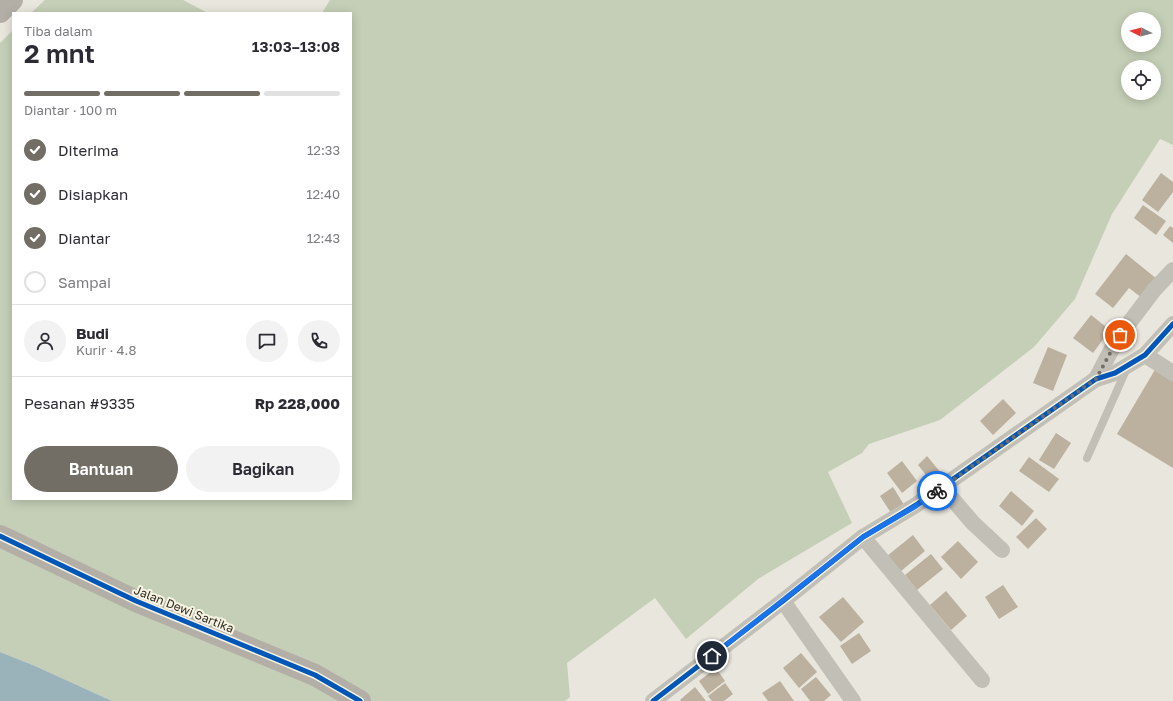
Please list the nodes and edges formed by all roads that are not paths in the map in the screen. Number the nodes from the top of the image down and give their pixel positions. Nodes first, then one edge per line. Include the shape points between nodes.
1 (12, 0) edge
2 (0, 12) edge
3 (1173, 270) edge
4 (1173, 324) edge
5 (1145, 354) junction
6 (1129, 364) junction
7 (1173, 373) edge
8 (1096, 379) junction
9 (1087, 458) dead end
10 (942, 487) junction
11 (0, 536) edge
12 (863, 537) junction
13 (1002, 550) dead end
14 (783, 601) junction
15 (982, 680) dead end
16 (360, 701) edge
17 (653, 701) edge
18 (853, 701) edge

1 - 2 street
3 - 8 street via 1154,290 1117,339
4 - 5 street
5 - 6 street
5 - 7 street
6 - 8 street
6 - 9 lane
8 - 10 street
10 - 12 street via 916,506
10 - 13 street via 973,523
11 - 16 street, Jalan Dewi Sartika via 136,601 315,675
12 - 14 street
12 - 15 street
14 - 17 street
14 - 18 street

